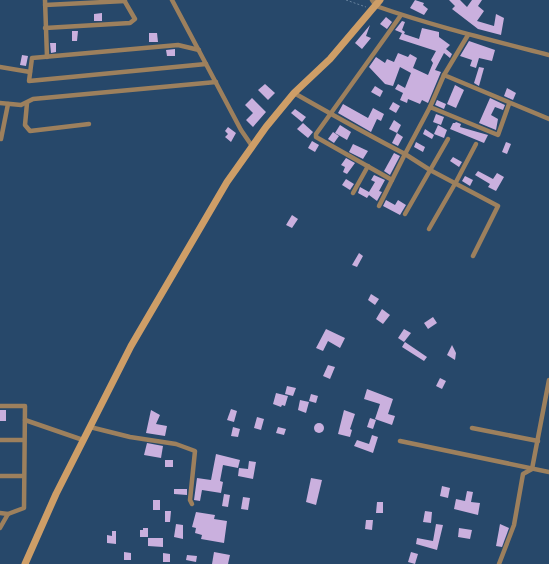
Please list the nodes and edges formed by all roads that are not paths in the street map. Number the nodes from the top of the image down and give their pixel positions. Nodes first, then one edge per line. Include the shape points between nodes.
1 (172, 0) edge
2 (124, 1) edge
3 (45, 2) edge
4 (376, 2) edge
5 (401, 15) junction
6 (45, 28) junction
7 (468, 35) junction
8 (199, 50) junction
9 (549, 55) edge
10 (47, 57) junction
11 (206, 64) junction
12 (0, 67) edge
13 (30, 72) junction
14 (444, 75) junction
15 (216, 82) junction
16 (294, 93) junction
17 (0, 103) edge
18 (27, 103) junction
19 (8, 104) junction
20 (509, 104) junction
21 (430, 107) junction
22 (331, 114) junction
23 (549, 120) edge
24 (89, 124) dead end
25 (2, 139) dead end
26 (448, 139) dead end
27 (476, 144) dead end
28 (252, 146) junction
29 (405, 154) junction
30 (368, 166) junction
31 (430, 170) junction
32 (392, 180) junction
33 (456, 182) junction
34 (353, 193) dead end
35 (379, 206) dead end
36 (405, 214) dead end
37 (429, 229) dead end
38 (473, 256) dead end
39 (549, 380) edge
40 (0, 406) edge
41 (25, 420) junction
42 (90, 427) junction
43 (472, 428) dead end
44 (0, 440) edge
45 (24, 440) junction
46 (83, 440) junction
47 (400, 441) dead end
48 (538, 441) junction
49 (532, 469) junction
50 (549, 472) edge
51 (0, 476) edge
52 (23, 476) junction
53 (192, 504) dead end
54 (0, 514) edge
55 (8, 514) junction
56 (0, 528) edge
57 (25, 564) edge
58 (499, 564) edge

1 - 8 street
2 - 3 street
2 - 6 street via 135,19 130,23
3 - 6 street
4 - 5 street
4 - 16 street via 330,60
5 - 7 street
5 - 22 street
6 - 10 street
7 - 9 street
7 - 14 street
8 - 10 street via 178,45
8 - 11 street
10 - 13 street via 32,58
11 - 13 street via 29,81
11 - 15 street
12 - 13 street
14 - 20 street
14 - 21 street
15 - 18 street via 33,100
15 - 28 street via 240,130
16 - 22 street
16 - 28 street
17 - 19 street
18 - 19 street
18 - 24 street via 25,125 30,131
19 - 25 street
20 - 21 street via 498,135
20 - 23 street
21 - 29 street
22 - 29 street
22 - 30 street via 316,137
26 - 31 street
27 - 33 street
28 - 42 street via 227,182 131,346
29 - 31 street
29 - 32 street
30 - 32 street
30 - 34 street
31 - 33 street
31 - 36 street
32 - 35 street
33 - 37 street
33 - 38 street via 498,206
39 - 48 street
40 - 41 street via 25,406
41 - 45 street
41 - 46 street
42 - 46 street
42 - 53 street via 130,437 176,444 195,451 190,500
43 - 48 street
44 - 45 street
45 - 52 street
46 - 57 street
47 - 49 street
48 - 49 street
49 - 50 street
49 - 58 street via 523,474 514,524
51 - 52 street
52 - 55 street via 24,508
54 - 55 street
55 - 56 street

